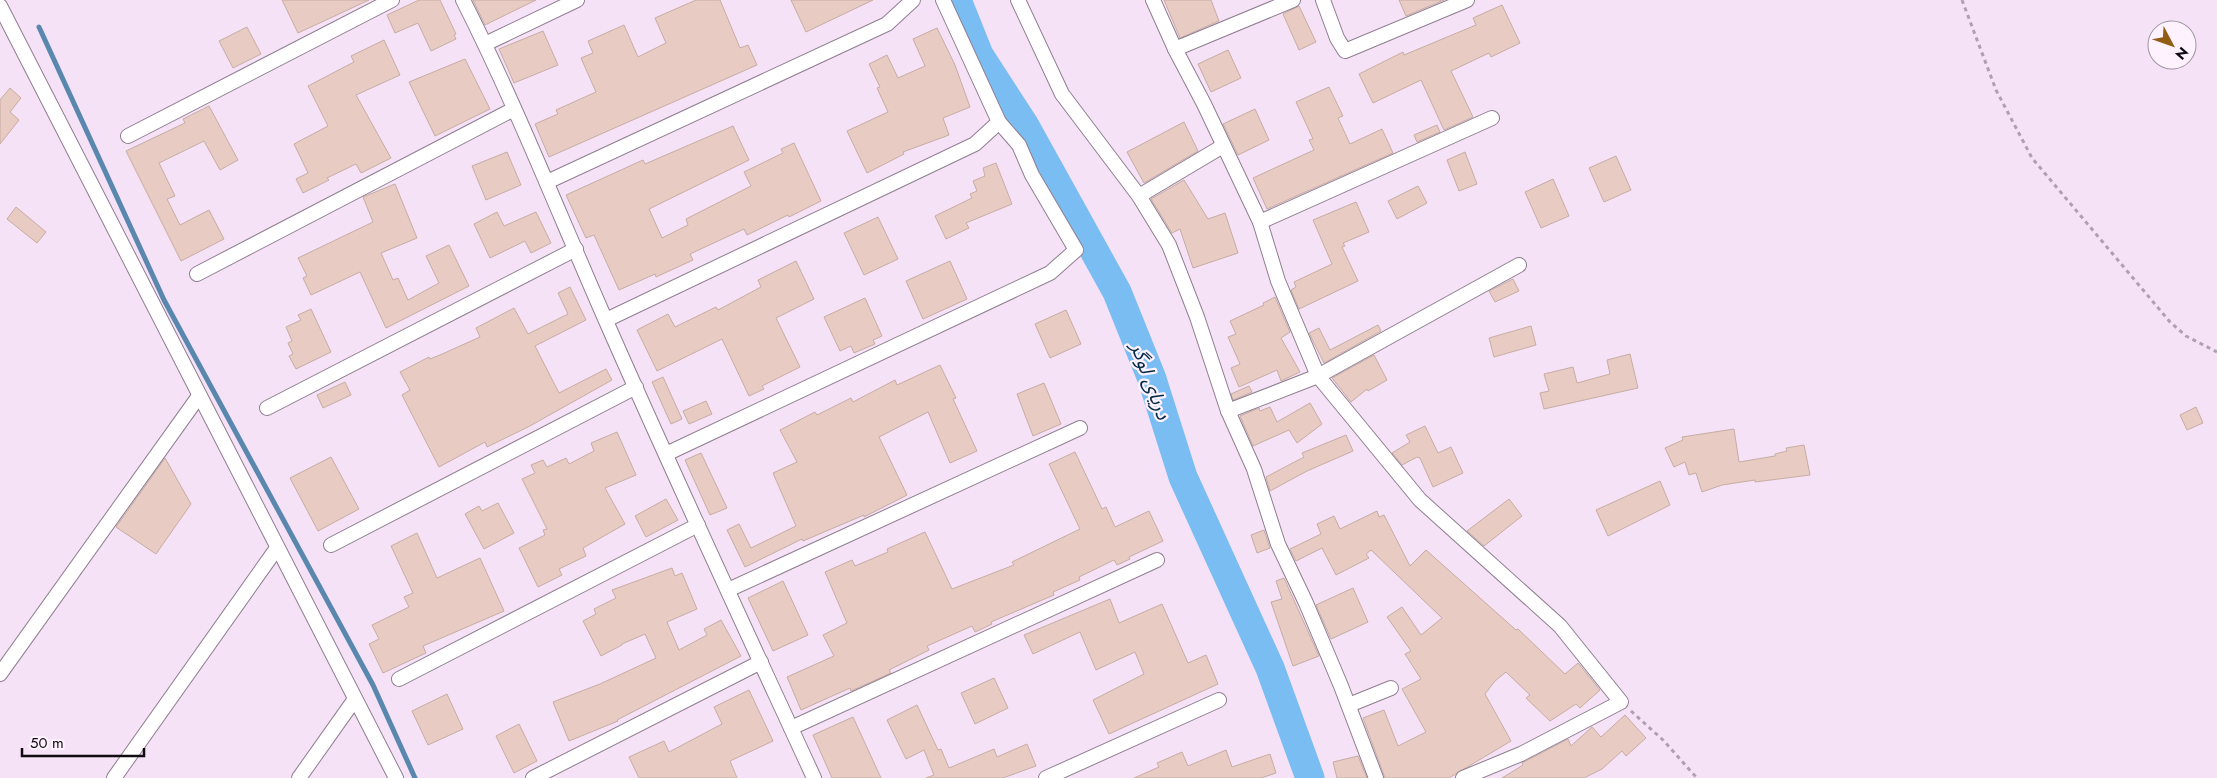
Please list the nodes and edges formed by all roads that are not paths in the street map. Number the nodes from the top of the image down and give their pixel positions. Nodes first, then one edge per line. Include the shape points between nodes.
1 (392, 0) edge
2 (463, 0) edge
3 (577, 0) edge
4 (913, 0) edge
5 (943, 0) edge
6 (1018, 0) edge
7 (1153, 0) edge
8 (1294, 0) edge
9 (1323, 0) edge
10 (1468, 0) edge
11 (0, 3) edge
12 (485, 44) junction
13 (1174, 49) junction
14 (514, 109) junction
15 (1492, 118) dead end
16 (999, 122) junction
17 (128, 136) dead end
18 (1223, 146) junction
19 (547, 182) junction
20 (1139, 196) junction
21 (1260, 222) junction
22 (576, 249) junction
23 (1519, 265) dead end
24 (197, 274) dead end
25 (606, 320) junction
26 (1318, 376) junction
27 (636, 387) junction
28 (200, 396) junction
29 (267, 408) dead end
30 (1228, 412) junction
31 (1080, 428) dead end
32 (666, 454) junction
33 (698, 525) junction
34 (331, 545) dead end
35 (277, 548) junction
36 (1157, 560) dead end
37 (728, 590) junction
38 (761, 662) junction
39 (0, 674) edge
40 (399, 679) dead end
41 (1391, 688) dead end
42 (355, 699) junction
43 (1219, 700) dead end
44 (1348, 705) junction
45 (791, 728) junction
46 (114, 778) edge
47 (299, 778) edge
48 (396, 778) edge
49 (533, 778) edge
50 (814, 778) edge
51 (1046, 778) edge
52 (1376, 778) edge
53 (1464, 778) edge

1 - 17 street
2 - 12 street
3 - 12 street
4 - 19 street via 886,24
5 - 16 street
6 - 20 street via 1062,94
7 - 13 street
8 - 13 street
9 - 10 street via 1345,51
11 - 28 street
12 - 14 street
13 - 18 street
14 - 19 street
14 - 24 street
15 - 21 street
16 - 25 street via 975,144
16 - 32 street via 1019,145 1032,175 1076,250 1070,256 1050,273
18 - 20 street
18 - 21 street
19 - 22 street
20 - 30 street via 1169,245 1179,269
21 - 26 street via 1278,281
22 - 25 street
22 - 29 street
23 - 26 street
25 - 27 street
26 - 30 street
26 - 53 street via 1420,500 1560,626 1621,702 1521,754
27 - 32 street
27 - 34 street
28 - 35 street
28 - 39 street
30 - 44 street via 1254,469 1278,544 1306,602
31 - 37 street
32 - 33 street
33 - 37 street
33 - 40 street
35 - 42 street
35 - 46 street
36 - 45 street
37 - 38 street
38 - 45 street
38 - 49 street
41 - 44 street
42 - 47 street
42 - 48 street
43 - 51 street
44 - 52 street
45 - 50 street

